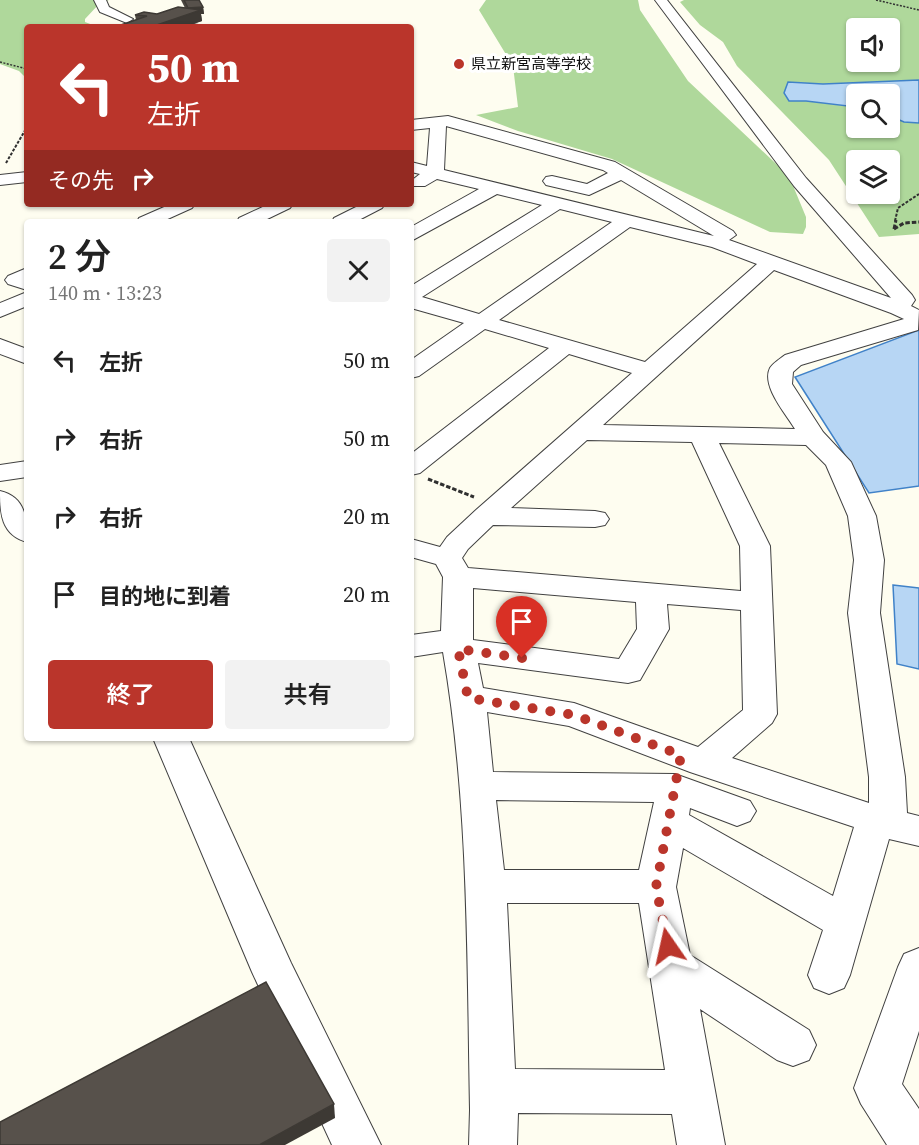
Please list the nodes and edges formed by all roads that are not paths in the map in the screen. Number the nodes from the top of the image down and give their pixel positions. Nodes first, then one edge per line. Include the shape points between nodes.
1 (100, 0) edge
2 (661, 0) edge
3 (128, 19) dead end
4 (438, 122) junction
5 (414, 125) edge
6 (414, 168) edge
7 (500, 169) dead end
8 (3, 172) edge
9 (621, 173) junction
10 (435, 174) junction
11 (24, 176) edge
12 (533, 177) dead end
13 (473, 183) junction
14 (414, 184) edge
15 (494, 188) junction
16 (557, 203) junction
17 (180, 207) edge
18 (278, 207) edge
19 (370, 207) edge
20 (154, 219) edge
21 (252, 219) edge
22 (347, 219) edge
23 (627, 220) junction
24 (414, 233) edge
25 (744, 251) junction
26 (772, 261) junction
27 (24, 276) edge
28 (24, 283) edge
29 (414, 293) edge
30 (24, 299) edge
31 (414, 302) edge
32 (899, 308) junction
33 (0, 311) edge
34 (24, 321) edge
35 (483, 322) junction
36 (0, 323) edge
37 (567, 345) junction
38 (0, 346) edge
39 (24, 356) edge
40 (416, 363) edge
41 (648, 370) junction
42 (579, 432) junction
43 (702, 435) junction
44 (813, 437) junction
45 (24, 469) edge
46 (416, 472) edge
47 (0, 473) edge
48 (11, 503) edge
49 (492, 511) junction
50 (595, 519) dead end
51 (24, 527) edge
52 (414, 549) edge
53 (452, 568) junction
54 (651, 594) junction
55 (757, 602) junction
56 (457, 644) junction
57 (414, 646) edge
58 (468, 698) junction
59 (172, 741) edge
60 (682, 782) junction
61 (476, 786) junction
62 (737, 811) dead end
63 (894, 825) edge
64 (486, 886) junction
65 (656, 887) junction
66 (846, 922) junction
67 (671, 966) junction
68 (919, 967) edge
69 (829, 975) dead end
70 (793, 1045) dead end
71 (493, 1091) junction
72 (692, 1092) junction
73 (357, 1145) edge
74 (493, 1145) edge
75 (701, 1145) edge
76 (915, 1145) edge

1 - 3 street via 104,9
2 - 32 street via 800,182 904,300
4 - 5 street
4 - 9 street via 459,124 609,166
4 - 10 street
6 - 10 street
7 - 13 street
8 - 11 street
9 - 12 street via 590,190
9 - 25 street via 728,237
10 - 13 street
10 - 14 street
13 - 15 street
15 - 16 street
15 - 24 street
16 - 23 street
16 - 29 street
17 - 20 street
18 - 21 street
19 - 22 street
23 - 25 street
23 - 35 street
25 - 26 street
26 - 32 street
26 - 41 street
27 - 28 street via 15,280
30 - 33 street
31 - 35 street
32 - 44 street via 919,319 793,360 782,370 780,384
34 - 36 street
35 - 37 street
35 - 40 street
37 - 41 street
37 - 46 street
38 - 39 street
41 - 42 street
42 - 43 street
42 - 49 street
43 - 44 street
43 - 55 street via 755,546
44 - 63 street via 838,462 862,516 869,560 864,614
45 - 47 street
48 - 51 street
49 - 50 street
49 - 53 street via 457,543
52 - 53 street
53 - 54 street
53 - 56 street
54 - 55 street
54 - 56 street via 653,629 628,672
55 - 60 street via 760,714
56 - 57 street
56 - 58 street
58 - 60 street via 574,715
58 - 61 street
59 - 73 street via 273,972
60 - 61 street
60 - 62 street
60 - 63 street
60 - 65 street
60 - 66 street
61 - 64 street
63 - 66 street
64 - 65 street
64 - 71 street
65 - 67 street
66 - 69 street
67 - 70 street
67 - 72 street
68 - 76 street via 877,1088
71 - 72 street
71 - 74 street
72 - 75 street

